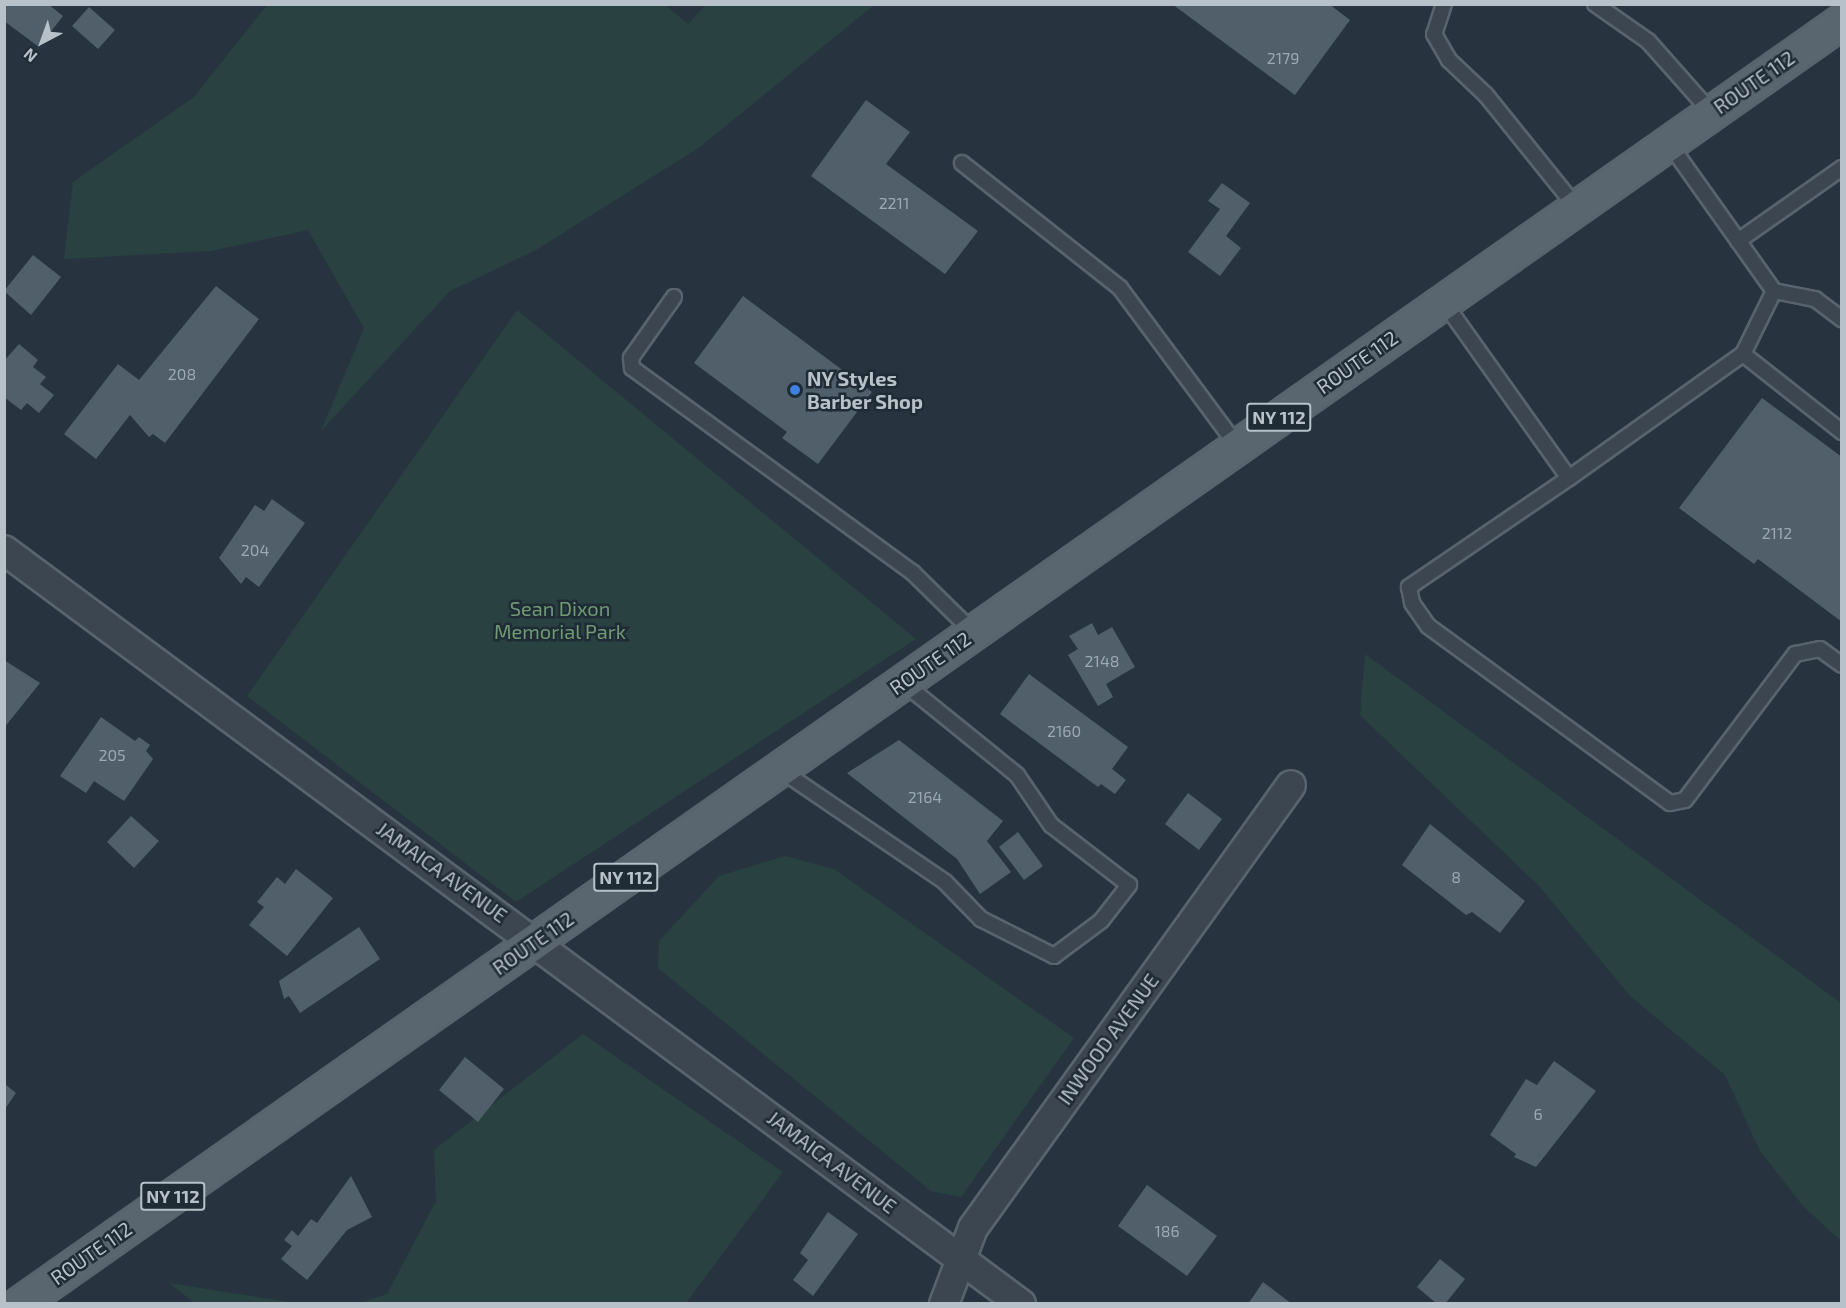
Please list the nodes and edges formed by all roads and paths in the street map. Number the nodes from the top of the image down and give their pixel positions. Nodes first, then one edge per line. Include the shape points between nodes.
1 (1444, 4) edge
2 (1595, 4) edge
3 (1838, 29) edge
4 (1711, 112) junction
5 (1668, 142) junction
6 (962, 163) dead end
7 (1842, 168) edge
8 (1577, 208) junction
9 (1738, 241) junction
10 (1774, 291) junction
11 (674, 297) dead end
12 (1443, 301) junction
13 (1842, 320) edge
14 (1743, 354) junction
15 (1842, 432) edge
16 (1238, 447) junction
17 (1569, 478) junction
18 (4, 550) edge
19 (973, 633) junction
20 (1842, 665) edge
21 (902, 682) junction
22 (779, 769) junction
23 (1291, 785) dead end
24 (536, 941) junction
25 (961, 1260) junction
26 (19, 1304) edge
27 (944, 1304) edge
28 (1022, 1304) edge

1 - 8 lane via 1434,34 1449,60 1486,95
2 - 4 lane via 1648,41
3 - 4 main road, ROUTE 112 / NY 112
4 - 5 main road, ROUTE 112 / NY 112
5 - 8 main road, ROUTE 112 / NY 112
5 - 9 lane
6 - 16 lane via 1120,288
7 - 9 lane
8 - 12 main road, ROUTE 112 / NY 112
9 - 10 lane
10 - 13 lane via 1815,299
10 - 14 lane
11 - 19 lane via 631,358 632,368 913,573
12 - 16 main road, ROUTE 112 / NY 112
12 - 17 lane
14 - 15 lane
14 - 17 lane
16 - 19 main road, ROUTE 112 / NY 112
17 - 20 lane via 1408,587 1412,603 1428,626 1670,803 1685,800 1795,654 1820,649
18 - 24 street, JAMAICA AVENUE
19 - 21 main road, ROUTE 112 / NY 112
21 - 22 main road, ROUTE 112 / NY 112
21 - 22 lane via 1017,775 1051,825 1129,885 1101,921 1054,956 981,918 945,882
22 - 24 main road, ROUTE 112 / NY 112
23 - 25 street, INWOOD AVENUE via 973,1228
24 - 25 street, JAMAICA AVENUE
24 - 26 main road, ROUTE 112 / NY 112
25 - 27 street, INWOOD AVENUE
25 - 28 street, JAMAICA AVENUE

